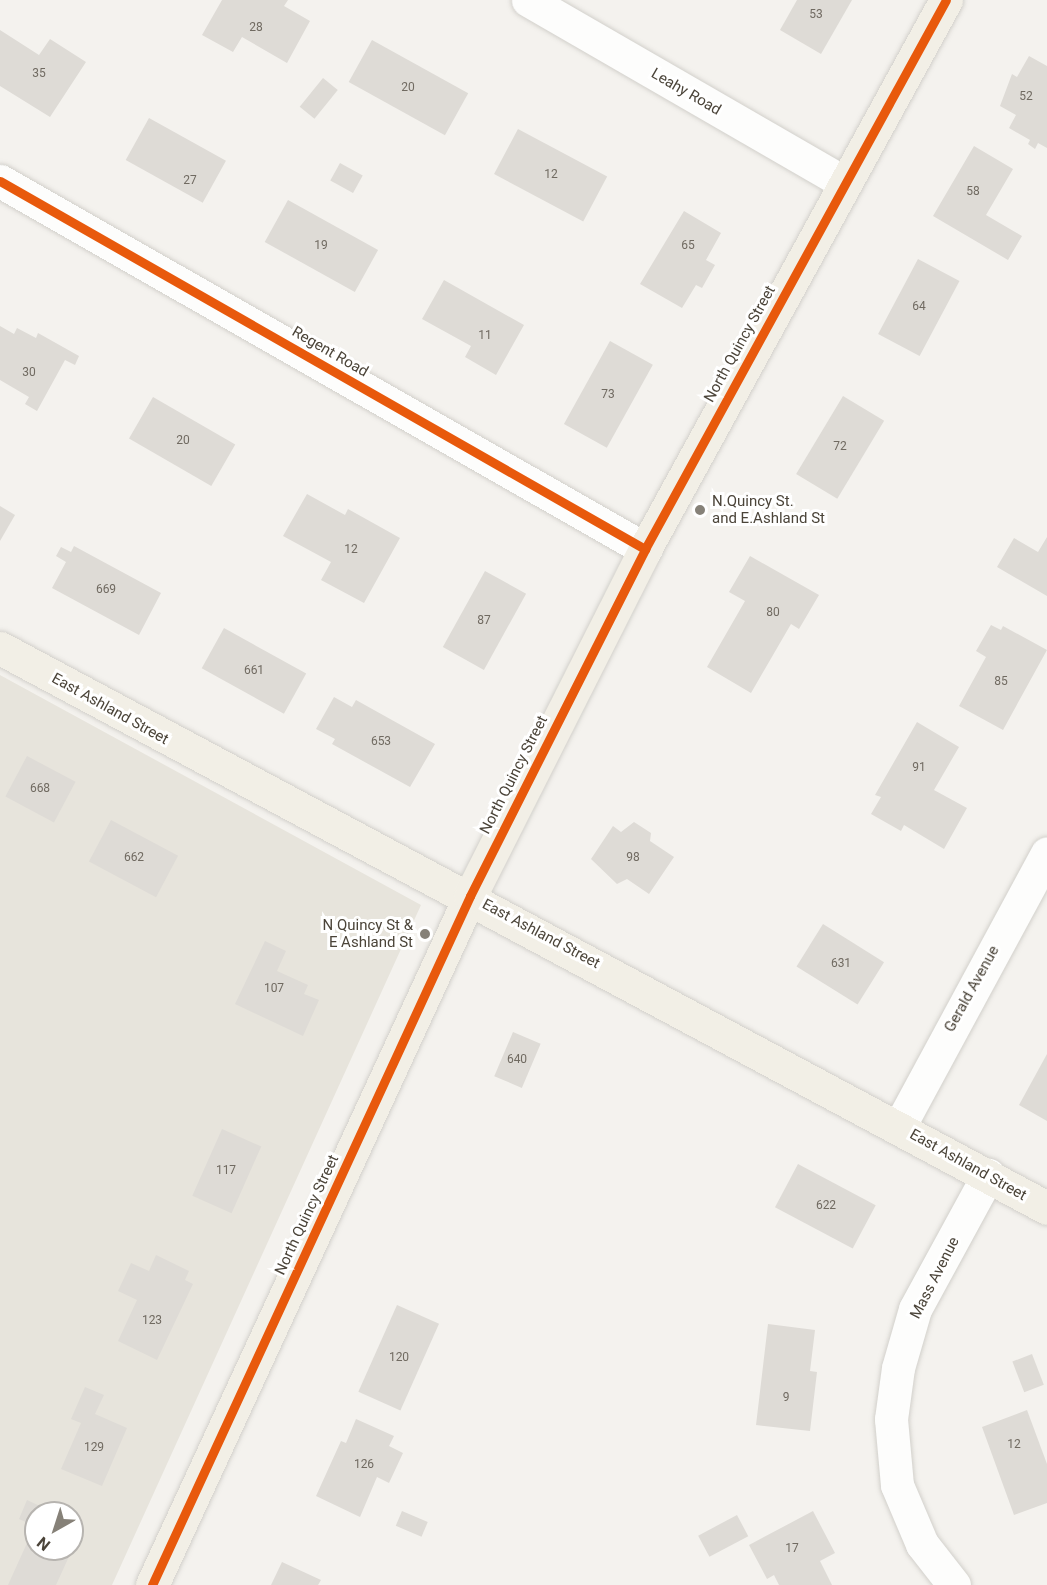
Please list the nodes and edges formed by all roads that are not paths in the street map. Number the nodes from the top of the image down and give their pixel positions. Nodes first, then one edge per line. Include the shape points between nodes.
1 (528, 0) edge
2 (946, 0) edge
3 (0, 181) edge
4 (845, 183) junction
5 (645, 549) junction
6 (0, 648) edge
7 (1047, 853) edge
8 (470, 896) junction
9 (899, 1127) junction
10 (988, 1175) junction
11 (1047, 1208) edge
12 (152, 1585) edge
13 (954, 1585) edge

1 - 4 street, Leahy Road
2 - 4 main road, North Quincy Street
3 - 5 street, Regent Road
4 - 5 main road, North Quincy Street
5 - 8 main road, North Quincy Street
6 - 8 main road, East Ashland Street via 214,766
7 - 9 street, Gerald Avenue
8 - 9 main road, East Ashland Street
8 - 12 main road, North Quincy Street
9 - 10 main road, East Ashland Street
10 - 11 main road, East Ashland Street
10 - 13 street, Mass Avenue via 915,1309 898,1368 891,1419 897,1485 922,1544

